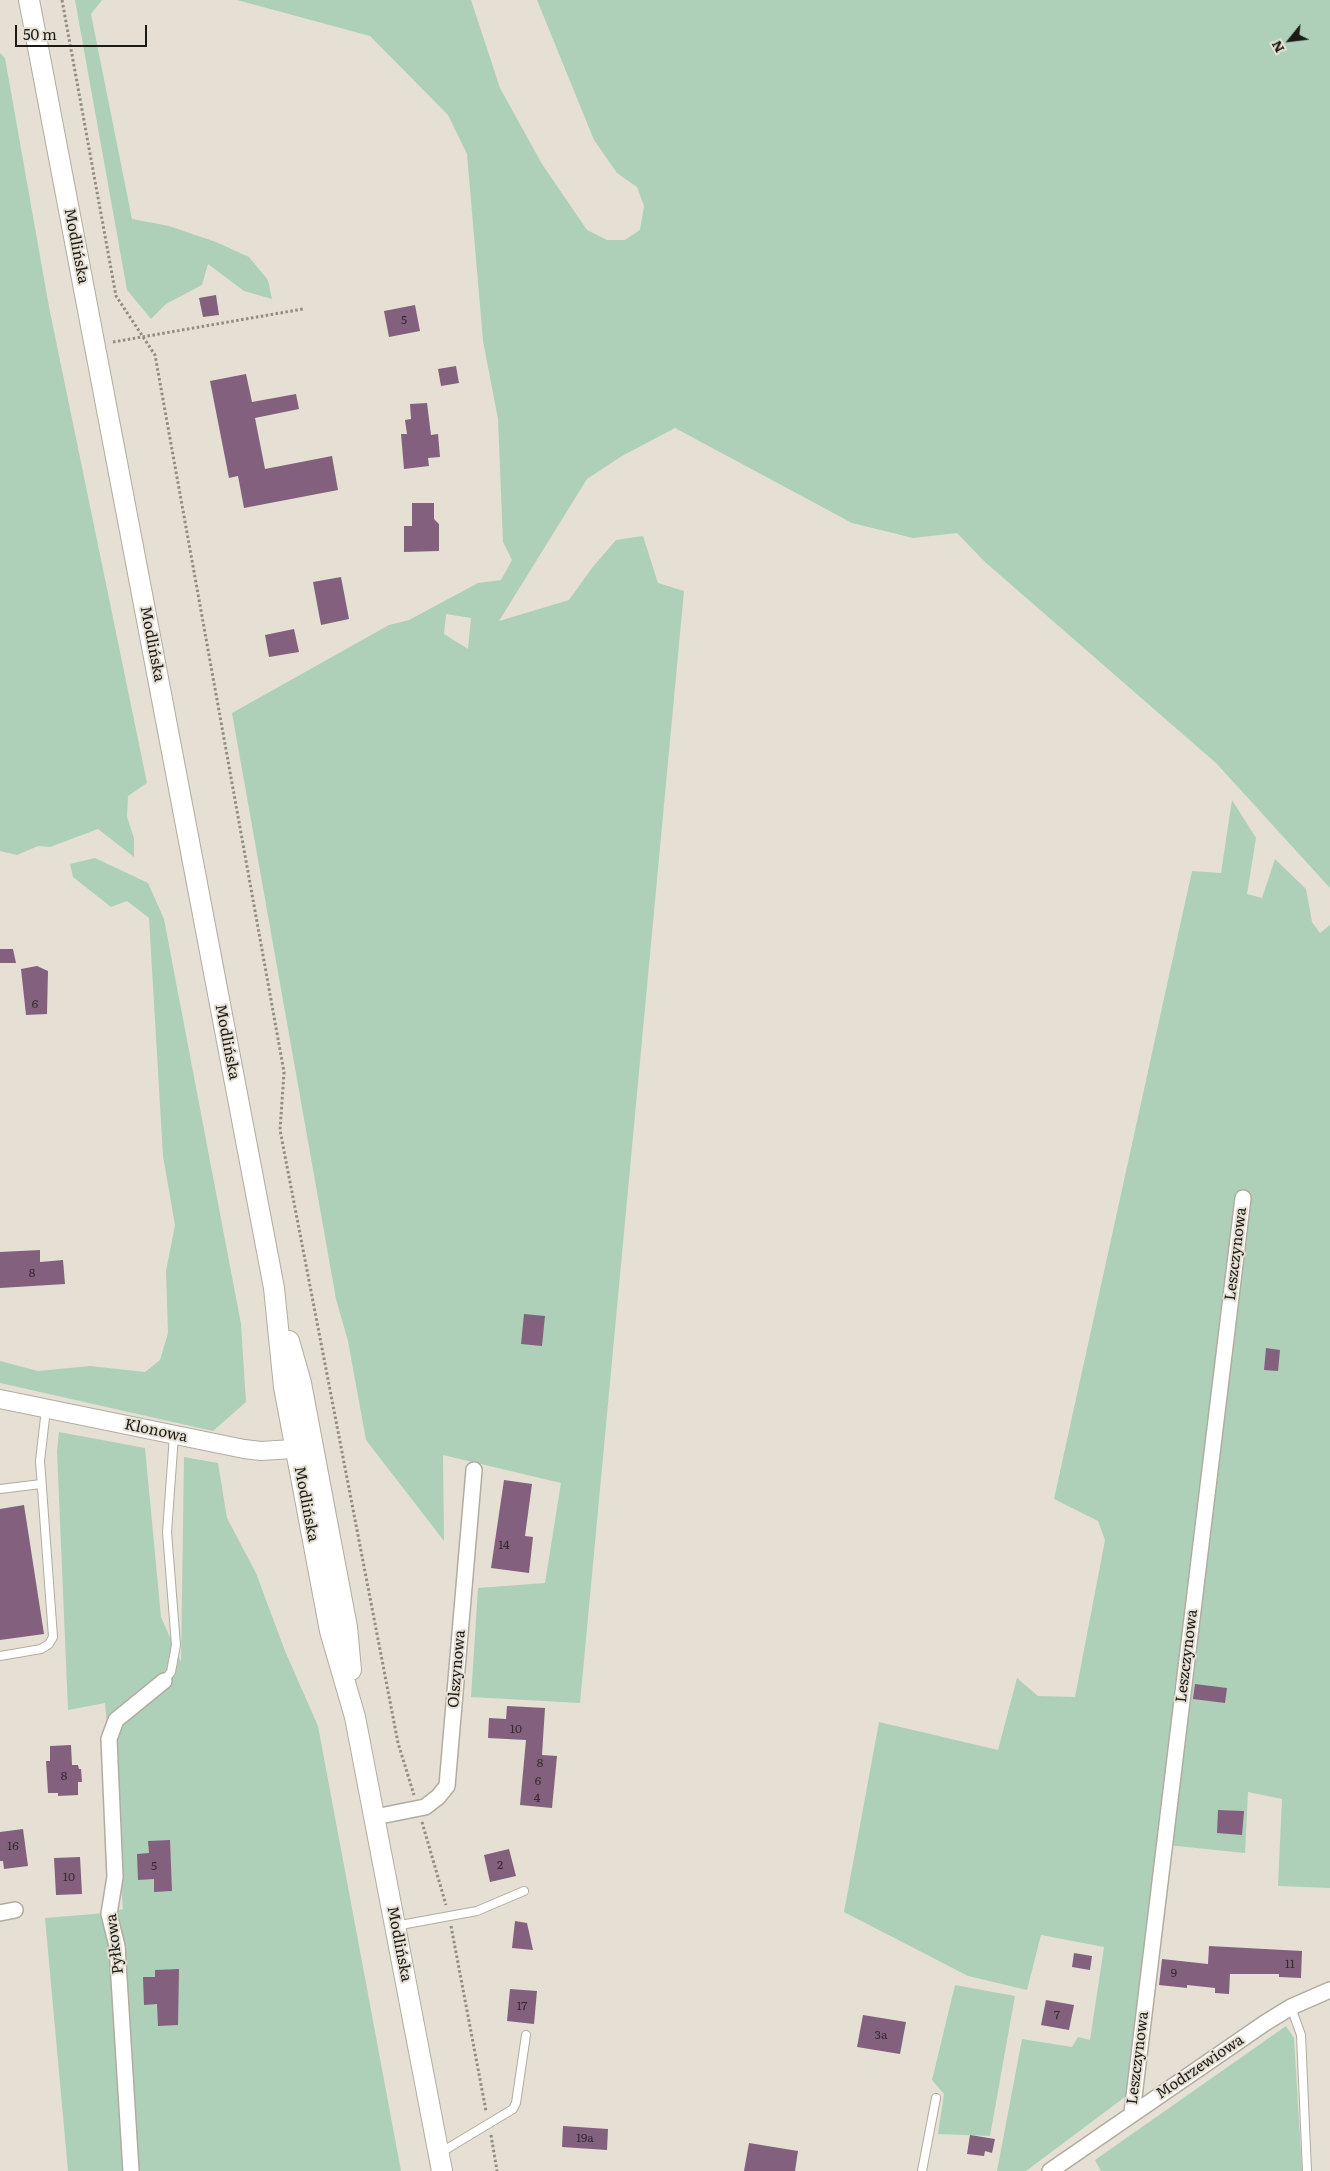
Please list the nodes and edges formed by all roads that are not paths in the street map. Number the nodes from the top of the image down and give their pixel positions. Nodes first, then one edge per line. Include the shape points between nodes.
1 (29, 0) edge
2 (1242, 1198) dead end
3 (0, 1399) edge
4 (46, 1409) junction
5 (174, 1436) junction
6 (304, 1448) junction
7 (474, 1470) dead end
8 (41, 1484) junction
9 (0, 1489) edge
10 (0, 1656) edge
11 (164, 1681) joint
12 (375, 1817) junction
13 (524, 1891) dead end
14 (395, 1926) junction
15 (1330, 1990) edge
16 (1291, 2007) junction
17 (526, 2035) dead end
18 (936, 2098) dead end
19 (1132, 2113) junction
20 (440, 2163) edge
21 (131, 2171) edge
22 (922, 2171) edge
23 (1050, 2171) edge
24 (1307, 2171) edge

1 - 6 main road, Modlińska via 274,1288 284,1387
2 - 19 street, Leszczynowa
3 - 4 street, Klonowa
4 - 5 street, Klonowa
4 - 8 lane via 40,1452
5 - 6 street, Klonowa via 261,1451
5 - 11 lane via 167,1532 176,1645 171,1672
6 - 12 main road, Modlińska via 347,1627 355,1717
7 - 12 street, Olszynowa via 447,1786 425,1807
8 - 9 lane
8 - 10 lane via 53,1637 41,1650
11 - 21 street, Pyłkowa via 116,1720 109,1739 115,1877 109,1914 117,1946
12 - 14 main road, Modlińska
13 - 14 lane via 477,1911
14 - 20 main road, Modlińska
15 - 16 street, Modrzewiowa
16 - 19 street, Modrzewiowa
16 - 24 lane via 1300,2035
17 - 20 lane via 516,2103 510,2112
18 - 22 lane
19 - 23 street, Modrzewiowa

